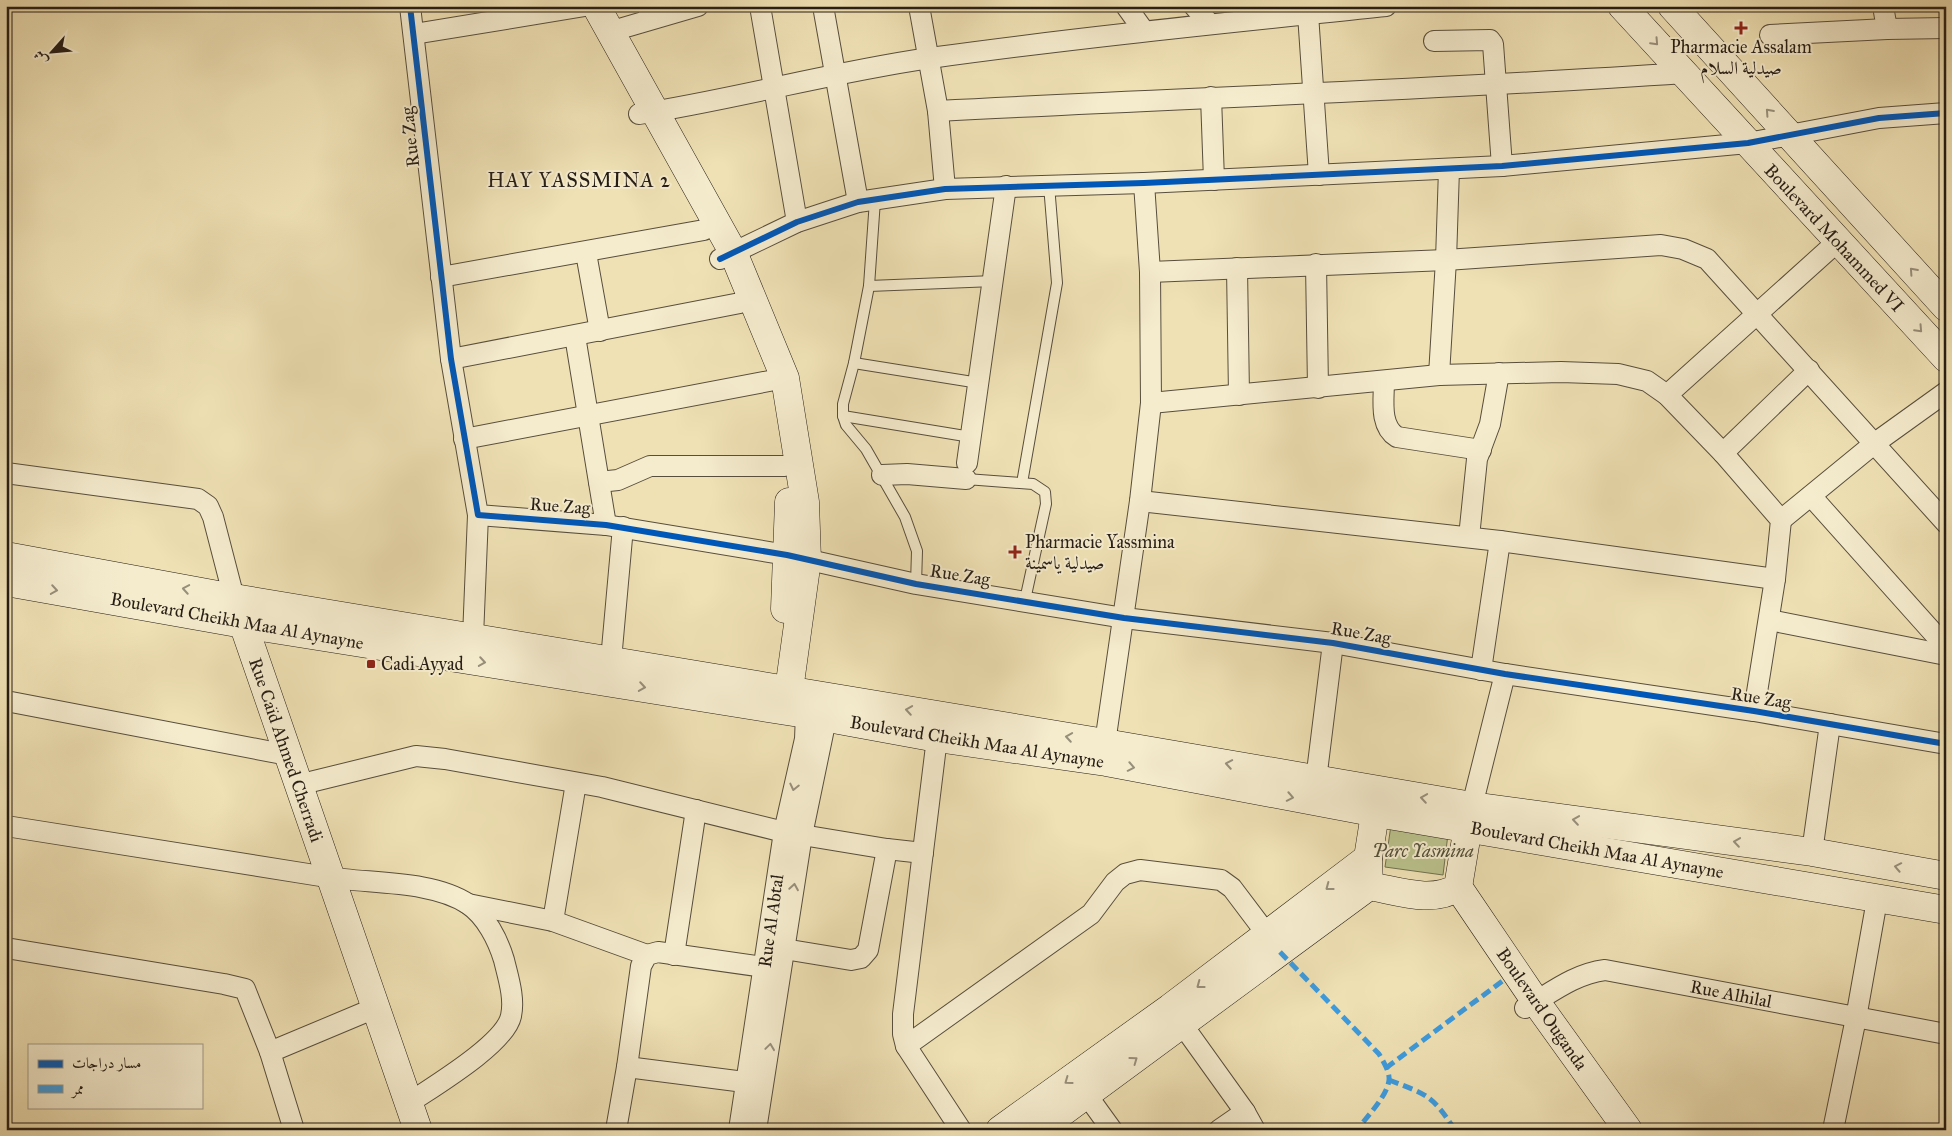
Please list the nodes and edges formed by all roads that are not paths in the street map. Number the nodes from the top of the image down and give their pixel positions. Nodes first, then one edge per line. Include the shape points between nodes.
1 (410, 6) edge
2 (584, 6) edge
3 (698, 6) edge
4 (760, 6) edge
5 (823, 6) edge
6 (919, 6) edge
7 (1126, 6) edge
8 (1194, 6) edge
9 (1386, 6) edge
10 (1622, 6) edge
11 (1672, 6) edge
12 (1883, 6) edge
13 (645, 14) edge
14 (1308, 14) junction
15 (1210, 23) junction
16 (1946, 28) edge
17 (1887, 29) junction
18 (1144, 31) junction
19 (610, 32) junction
20 (414, 34) junction
21 (1770, 35) dead end
22 (1434, 41) dead end
23 (930, 58) junction
24 (1684, 73) junction
25 (835, 74) junction
26 (1496, 86) junction
27 (772, 87) junction
28 (1315, 92) junction
29 (1211, 97) junction
30 (938, 111) junction
31 (647, 113) junction
32 (1946, 113) edge
33 (1790, 134) junction
34 (1748, 143) junction
35 (1502, 166) junction
36 (1449, 169) junction
37 (1319, 175) junction
38 (1214, 180) junction
39 (1144, 183) junction
40 (1049, 185) junction
41 (1006, 186) junction
42 (945, 189) junction
43 (867, 201) junction
44 (797, 222) junction
45 (704, 230) junction
46 (1837, 242) junction
47 (586, 253) junction
48 (726, 255) junction
49 (1446, 260) junction
50 (1316, 264) junction
51 (1237, 268) junction
52 (1150, 272) junction
53 (441, 277) junction
54 (994, 281) junction
55 (869, 286) junction
56 (740, 303) junction
57 (1946, 307) edge
58 (1759, 314) junction
59 (600, 331) junction
60 (575, 336) junction
61 (1946, 358) edge
62 (451, 359) junction
63 (854, 364) junction
64 (1809, 370) junction
65 (1499, 373) junction
66 (1439, 375) junction
67 (776, 380) junction
68 (1384, 381) junction
69 (979, 383) junction
70 (1318, 388) junction
71 (1946, 392) edge
72 (1239, 395) junction
73 (1667, 395) junction
74 (1151, 403) junction
75 (843, 416) junction
76 (587, 417) junction
77 (971, 438) junction
78 (464, 439) junction
79 (1876, 443) junction
80 (1481, 450) junction
81 (1723, 453) junction
82 (785, 466) junction
83 (966, 471) junction
84 (6, 473) edge
85 (882, 475) junction
86 (599, 482) junction
87 (1022, 483) junction
88 (1811, 496) junction
89 (1140, 501) junction
90 (478, 515) junction
91 (1781, 520) junction
92 (1946, 523) edge
93 (615, 526) junction
94 (1469, 537) junction
95 (1500, 541) junction
96 (6, 556) edge
97 (797, 557) junction
98 (1775, 580) junction
99 (6, 582) edge
100 (916, 584) junction
101 (234, 598) junction
102 (1025, 600) junction
103 (1124, 618) junction
104 (1769, 620) junction
105 (244, 624) junction
106 (473, 638) junction
107 (1333, 643) junction
108 (1946, 647) edge
109 (1946, 655) edge
110 (610, 660) junction
111 (1481, 670) junction
112 (1505, 674) junction
113 (786, 682) junction
114 (6, 701) edge
115 (1754, 711) junction
116 (816, 716) junction
117 (1830, 724) junction
118 (937, 738) junction
119 (1105, 743) junction
120 (1946, 744) edge
121 (288, 755) junction
122 (1316, 780) junction
123 (576, 783) junction
124 (298, 785) junction
125 (1378, 802) junction
126 (696, 810) junction
127 (1469, 816) junction
128 (6, 826) edge
129 (793, 833) junction
130 (887, 849) junction
131 (1812, 852) junction
132 (923, 853) junction
133 (1368, 858) junction
134 (1946, 876) edge
135 (330, 878) junction
136 (1455, 885) junction
137 (1369, 886) junction
138 (1876, 900) junction
139 (468, 904) junction
140 (1946, 910) edge
141 (552, 921) junction
142 (1274, 943) junction
143 (6, 948) edge
144 (784, 949) junction
145 (647, 955) junction
146 (674, 955) junction
147 (773, 968) junction
148 (1531, 1005) junction
149 (375, 1008) junction
150 (1176, 1016) junction
151 (1856, 1018) junction
152 (1946, 1034) edge
153 (906, 1046) junction
154 (270, 1052) junction
155 (627, 1067) junction
156 (756, 1083) junction
157 (1086, 1094) junction
158 (409, 1103) junction
159 (1245, 1112) junction
160 (294, 1130) edge
161 (418, 1130) edge
162 (616, 1130) edge
163 (739, 1130) edge
164 (756, 1130) edge
165 (961, 1130) edge
166 (1000, 1130) edge
167 (1038, 1130) edge
168 (1112, 1130) edge
169 (1219, 1130) edge
170 (1255, 1130) edge
171 (1608, 1130) edge
172 (1628, 1130) edge
173 (1833, 1130) edge

1 - 20 street, Rue Zag
2 - 19 street
2 - 20 street
2 - 31 street
3 - 13 street
4 - 27 street
5 - 25 street
6 - 23 street
7 - 18 street
8 - 15 street
9 - 14 street
10 -> 24 street, Boulevard Mohammed VI
33 -> 11 street, Boulevard Mohammed VI
12 - 17 street
13 - 19 street
14 - 15 street
14 - 28 street
15 - 18 street
16 - 17 street
17 - 21 street
18 - 23 street
19 - 31 street
20 - 53 street, Rue Zag
22 - 26 street via 1490,40
23 - 25 street
23 - 30 street
24 - 26 street
24 - 34 street, Boulevard Mohammed VI
25 - 27 street
25 - 43 street
26 - 28 street
26 - 35 street
27 - 31 street
27 - 44 street
28 - 29 street
28 - 37 street
29 - 30 street
29 - 38 street
30 - 42 street
31 - 45 street
31 - 48 street
32 - 33 street via 1879,118
33 - 34 street
57 -> 33 street, Boulevard Mohammed VI
34 - 35 street
34 - 46 street, Boulevard Mohammed VI
35 - 36 street
36 - 37 street
36 - 49 street
37 - 38 street
38 - 39 street
39 - 40 street
39 - 52 street
40 - 41 street
40 - 87 lane via 1057,283
41 - 42 street
41 - 54 street
42 - 43 street
43 - 44 street
43 - 55 lane
44 - 48 street
45 - 47 street
45 - 48 street
46 - 58 street
46 -> 61 street, Boulevard Mohammed VI
47 - 53 street
47 - 59 street
48 - 56 street
48 - 67 street
49 - 50 street
49 - 58 street via 1661,245 1683,249 1707,259
49 - 66 street
50 - 51 street
50 - 70 street
51 - 52 street
51 - 72 street
52 - 74 street
53 - 62 street, Rue Zag
54 - 55 lane
54 - 69 street
55 - 63 lane
56 - 59 street
56 - 67 street
58 - 64 street
58 - 73 street
59 - 60 street
60 - 62 street
60 - 76 street
62 - 78 street, Rue Zag
63 - 69 lane
63 - 75 lane
64 - 79 street
64 - 81 street
65 - 66 street
65 - 73 street via 1618,374 1647,381
65 - 80 street via 1490,424
66 - 68 street
67 - 76 street
67 - 82 street
67 - 97 street via 804,502
68 - 70 street
68 - 80 street via 1383,410 1392,434
69 - 77 street
70 - 72 street
71 - 79 street
72 - 74 street
73 - 81 street
74 - 89 street
75 - 77 lane
75 - 85 lane
76 - 78 street
76 - 86 street
77 - 83 street
78 - 90 street, Rue Zag
79 - 88 street
79 - 92 street
80 - 94 street via 1477,459
81 - 91 street
82 - 86 street via 650,466 618,480
82 - 97 street
83 - 85 street
83 - 87 lane
84 - 101 street, Rue Caïd Ahmed Cherradi via 198,499 208,506 213,517
85 - 100 lane via 914,538
86 - 93 street
87 - 102 lane via 1033,484 1045,492 1046,504
88 - 91 street
88 - 108 street
89 - 94 street
89 - 103 street
90 - 93 street, Rue Zag
90 - 106 street
91 - 98 street
93 - 97 street, Rue Zag
93 - 110 street
94 - 95 street
95 - 98 street
95 - 111 street
101 -> 96 street, Boulevard Cheikh Maa Al Aynayne
97 - 100 street, Rue Zag
97 - 113 street
98 - 104 street
99 -> 105 street, Boulevard Cheikh Maa Al Aynayne
100 - 102 street, Rue Zag
101 - 105 street, Rue Caïd Ahmed Cherradi
101 - 106 street, Boulevard Cheikh Maa Al Aynayne
102 - 103 street, Rue Zag
103 - 107 street, Rue Zag
103 - 119 street
104 - 109 street
104 - 115 street
105 -> 116 street, Boulevard Cheikh Maa Al Aynayne
105 - 121 street, Rue Caïd Ahmed Cherradi
106 - 110 street, Boulevard Cheikh Maa Al Aynayne
107 - 111 street, Rue Zag
107 - 122 street
110 - 113 street, Boulevard Cheikh Maa Al Aynayne
111 - 112 street, Rue Zag
112 - 115 street, Rue Zag
112 - 127 street
119 -> 113 street, Boulevard Cheikh Maa Al Aynayne
114 - 121 street
115 - 117 street, Rue Zag
116 - 118 street, Boulevard Cheikh Maa Al Aynayne
116 - 129 street, Rue Al Abtal via 805,739
117 - 120 street, Rue Zag
117 - 131 street
118 -> 125 street, Boulevard Cheikh Maa Al Aynayne
118 - 132 street
122 -> 119 street, Boulevard Cheikh Maa Al Aynayne
121 - 124 street, Rue Caïd Ahmed Cherradi
122 - 125 street, Boulevard Cheikh Maa Al Aynayne
123 - 124 street via 416,756
123 - 126 street
123 - 141 street
124 - 135 street, Rue Caïd Ahmed Cherradi
125 - 127 street, Boulevard Cheikh Maa Al Aynayne
125 - 133 street
126 - 129 street
126 - 146 street
131 -> 127 street, Boulevard Cheikh Maa Al Aynayne
127 - 136 street
127 - 138 street, Boulevard Cheikh Maa Al Aynayne
128 - 135 street
129 - 130 street
144 -> 129 street, Rue Al Abtal
129 - 147 street, Rue Al Abtal
130 - 132 street
130 - 144 street via 868,950 861,958 851,960
134 -> 131 street, Boulevard Cheikh Maa Al Aynayne
132 - 153 street via 903,1014
133 - 137 street
133 -> 142 street
135 - 139 street via 418,888 439,892
135 - 149 street, Rue Caïd Ahmed Cherradi
136 - 137 street via 1435,897
136 - 148 street, Boulevard Ouganda
137 - 142 street
138 - 140 street, Boulevard Cheikh Maa Al Aynayne
138 - 151 street
139 - 141 street
139 - 158 street via 484,919 502,956 512,1000 511,1016 497,1039 485,1050
141 - 145 street
142 - 150 street
142 - 153 street via 1232,888 1221,880 1140,870 1125,874 1091,914
143 - 154 street via 239,987 248,994
144 - 147 street, Rue Al Abtal
145 - 146 street via 658,952
145 - 155 street via 641,966
146 - 147 street
147 - 156 street, Rue Al Abtal
148 - 151 street, Rue Alhilal via 1570,980 1605,970
148 - 171 street, Boulevard Ouganda
148 - 172 street, Boulevard Ouganda
149 - 154 street
149 - 158 street, Rue Caïd Ahmed Cherradi
157 -> 150 street
150 - 159 street
150 -> 166 street
151 - 152 street, Rue Alhilal
151 - 173 street
153 - 165 street
154 - 160 street
155 - 156 street
155 - 162 street
156 - 163 street, Rue Al Abtal
156 - 164 street, Rue Al Abtal
157 - 167 street
157 - 168 street
158 - 161 street, Rue Caïd Ahmed Cherradi
159 - 169 street
159 - 170 street

